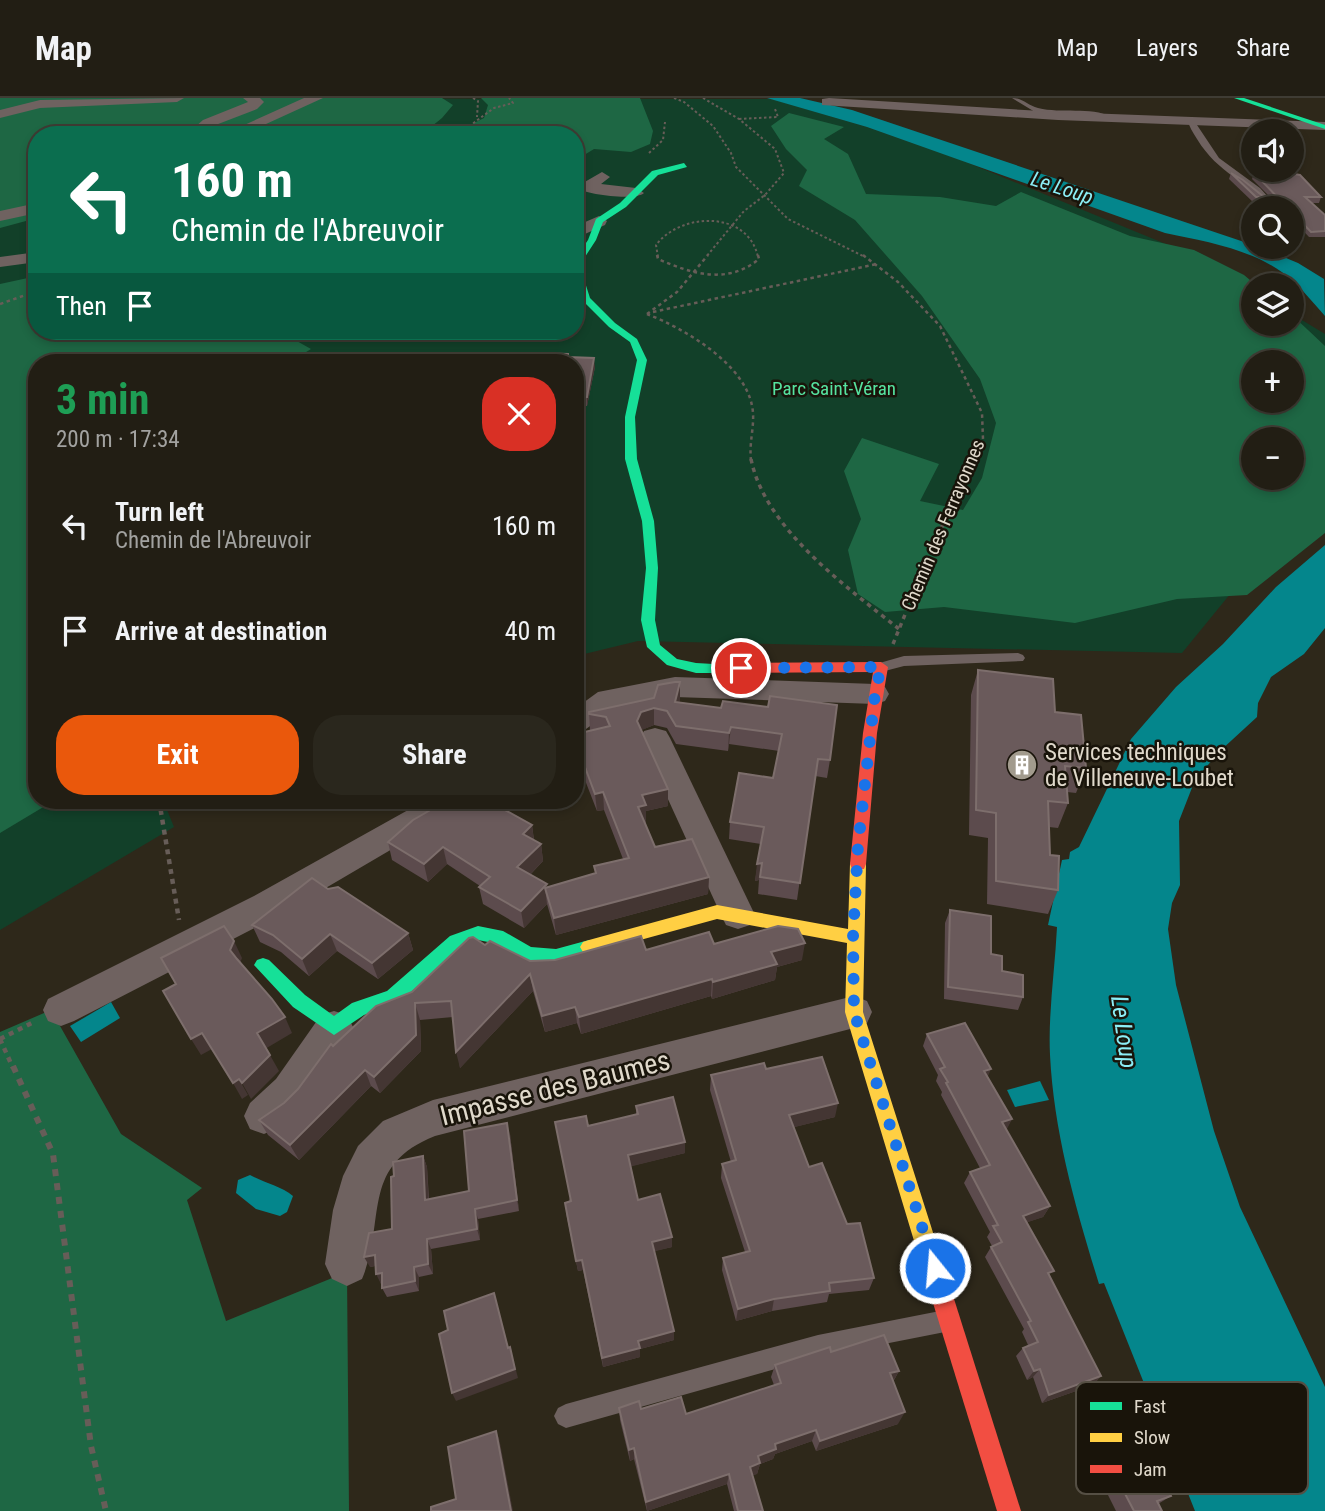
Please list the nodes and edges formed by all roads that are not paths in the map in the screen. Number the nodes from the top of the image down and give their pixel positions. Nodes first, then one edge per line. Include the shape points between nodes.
1 (124, 98) edge
2 (177, 98) edge
3 (250, 98) edge
4 (316, 98) edge
5 (1015, 98) edge
6 (1237, 98) edge
7 (1245, 98) edge
8 (56, 102) junction
9 (827, 102) dead end
10 (0, 114) edge
11 (1114, 118) junction
12 (1190, 121) junction
13 (1325, 125) edge
14 (204, 126) edge
15 (250, 126) edge
16 (684, 165) dead end
17 (602, 177) dead end
18 (636, 194) junction
19 (1266, 196) edge
20 (28, 210) edge
21 (0, 216) edge
22 (599, 221) junction
23 (584, 229) edge
24 (584, 252) edge
25 (28, 258) edge
26 (0, 262) edge
27 (584, 293) edge
28 (1018, 659) dead end
29 (878, 680) junction
30 (584, 716) edge
31 (655, 738) dead end
32 (435, 809) edge
33 (738, 915) junction
34 (853, 937) junction
35 (263, 965) dead end
36 (61, 1010) road end
37 (854, 1012) junction
38 (334, 1027) junction
39 (264, 1116) edge
40 (347, 1264) dead end
41 (951, 1320) junction
42 (566, 1416) dead end
43 (1009, 1511) edge

1 - 8 street
2 - 8 street
3 - 14 street via 257,102
4 - 15 street
5 - 11 lane via 1035,110
6 - 13 street
7 - 13 street
8 - 10 street
9 - 11 street
11 - 12 street
12 - 13 street
12 - 19 lane via 1227,170
16 - 18 street via 655,173
17 - 18 street via 584,187
18 - 22 street
20 - 21 street
22 - 23 street
22 - 24 street
25 - 26 street
27 - 29 street via 612,325 634,341 642,360 631,417 631,459 648,521 652,568 648,620 654,647 672,662 696,668
28 - 29 lane via 904,661
29 - 30 street via 816,690 675,687 608,699
29 - 34 street via 858,846
31 - 33 street
32 - 36 street via 266,906
33 - 34 street
33 - 38 street via 717,912 556,957 528,954 497,936 478,933 456,942 393,997 358,1009
34 - 37 street
35 - 38 street
37 - 40 street, Impasse des Baumes via 433,1118 396,1135 371,1161 355,1199
37 - 41 street
38 - 39 street via 290,1092
41 - 42 lane via 818,1346
41 - 43 street

